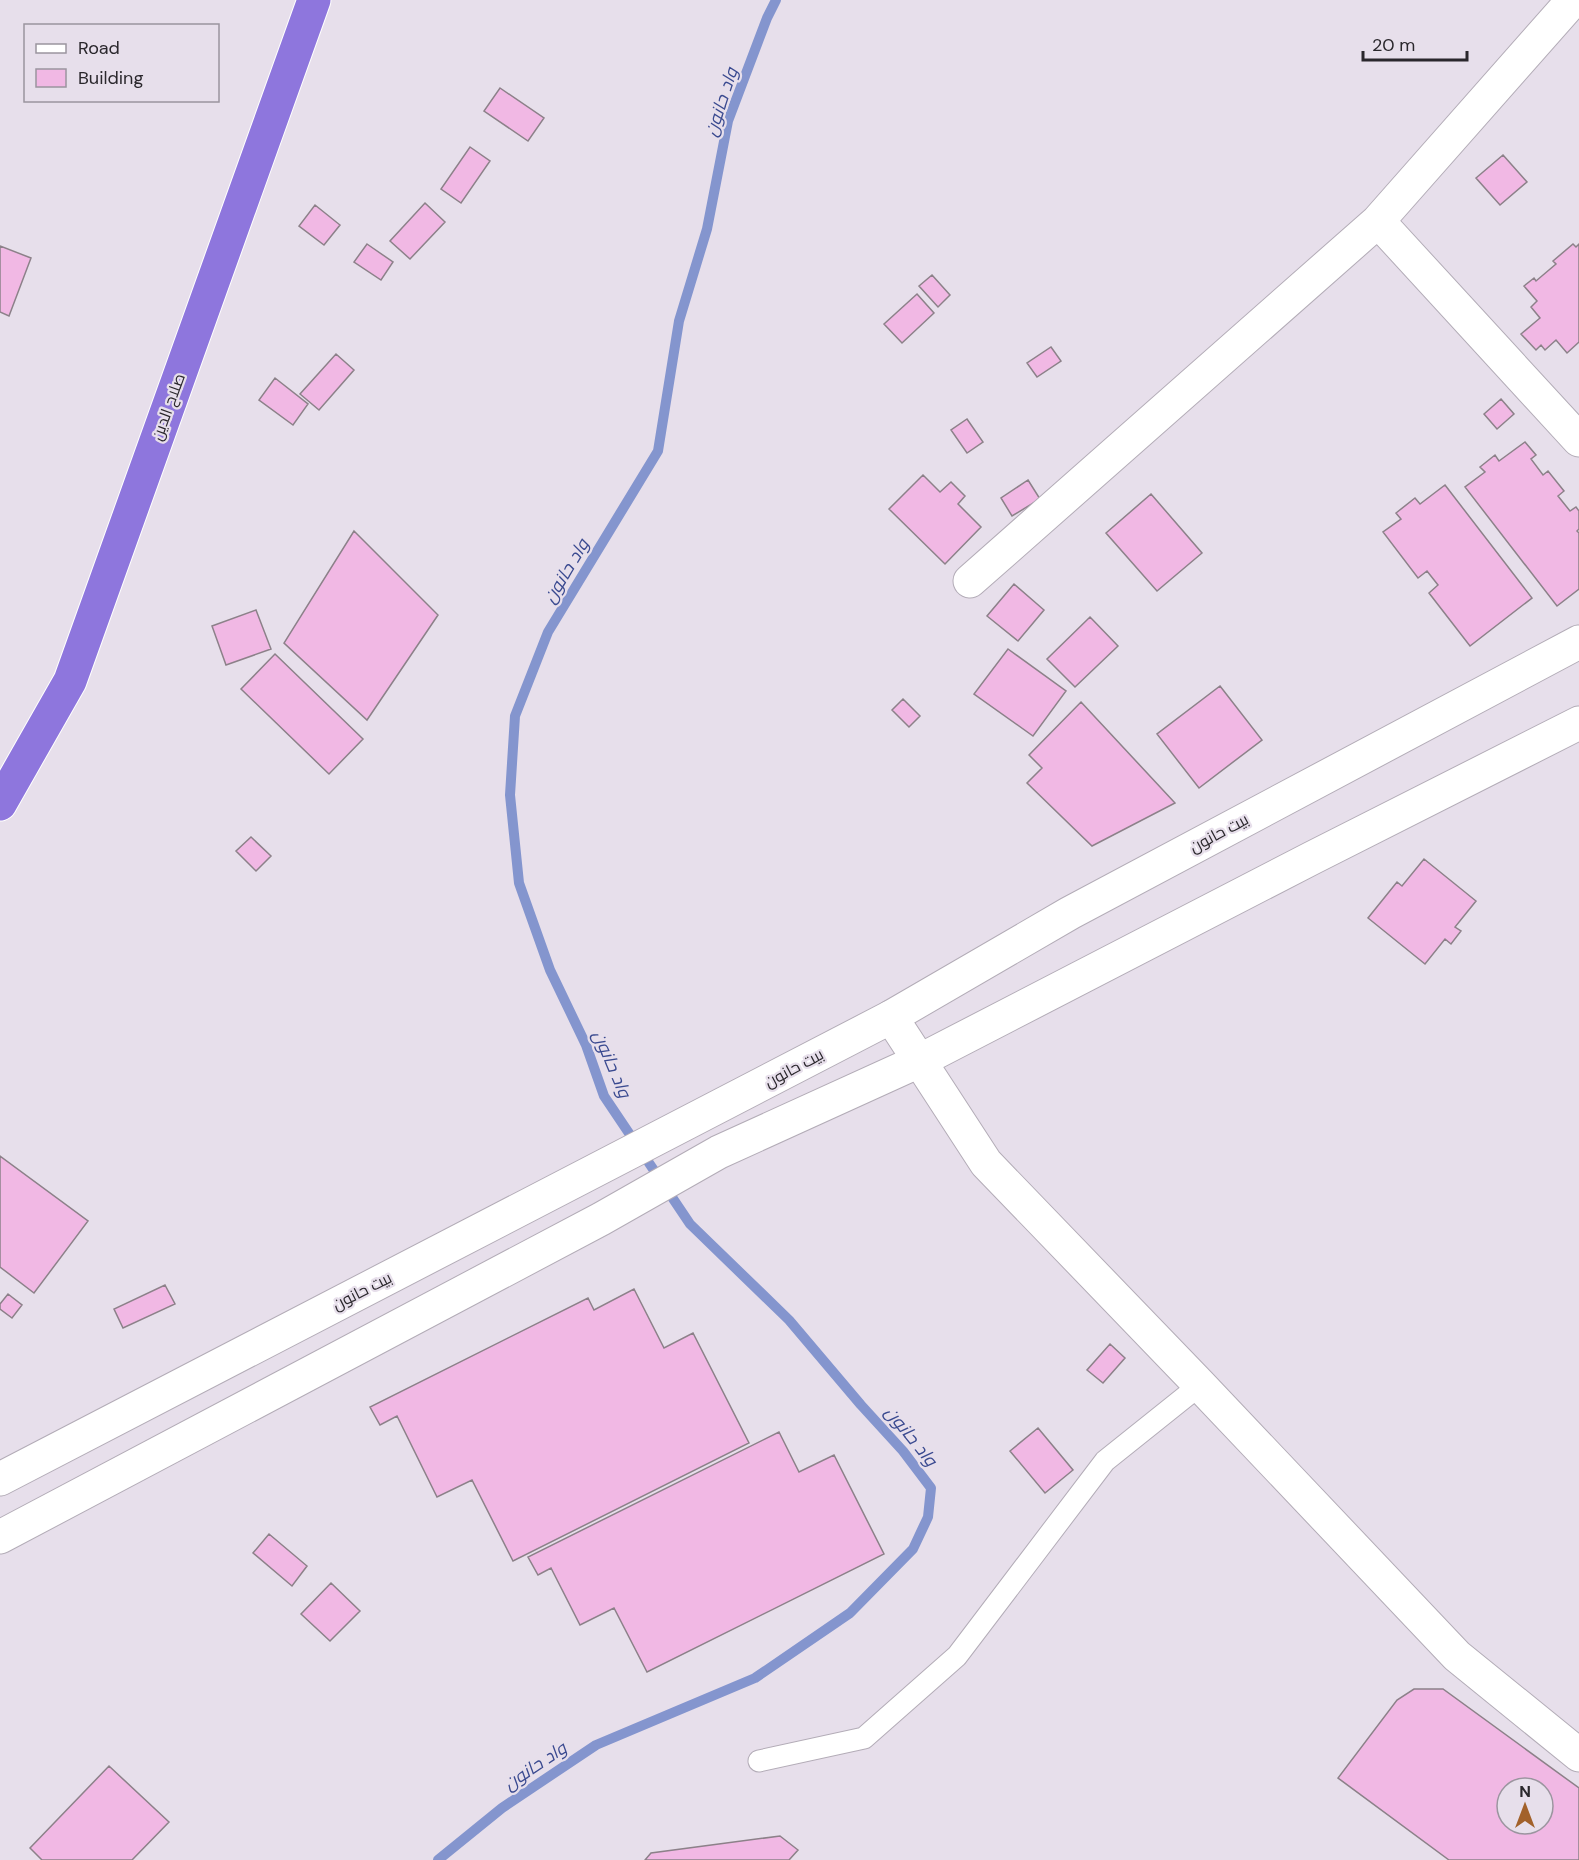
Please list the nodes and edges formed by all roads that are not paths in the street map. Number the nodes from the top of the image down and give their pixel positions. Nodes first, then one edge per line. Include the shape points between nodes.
1 (314, 0) edge
2 (1573, 0) edge
3 (1378, 221) junction
4 (1579, 440) edge
5 (970, 581) dead end
6 (1579, 642) edge
7 (1579, 723) edge
8 (0, 804) edge
9 (891, 1017) junction
10 (920, 1061) junction
11 (1200, 1385) junction
12 (0, 1479) edge
13 (0, 1537) edge
14 (1579, 1755) edge
15 (759, 1761) dead end

1 - 8 highway, صلاح الدين via 70,681
2 - 3 main road
3 - 4 main road
3 - 5 main road
6 - 9 main road, بيت حانون via 1070,913
7 - 10 main road
9 - 10 main road
9 - 12 main road, بيت حانون
10 - 11 main road via 986,1163
10 - 13 main road via 719,1152 601,1219
11 - 14 main road via 1457,1656
11 - 15 lane via 1106,1461 957,1656 864,1738

